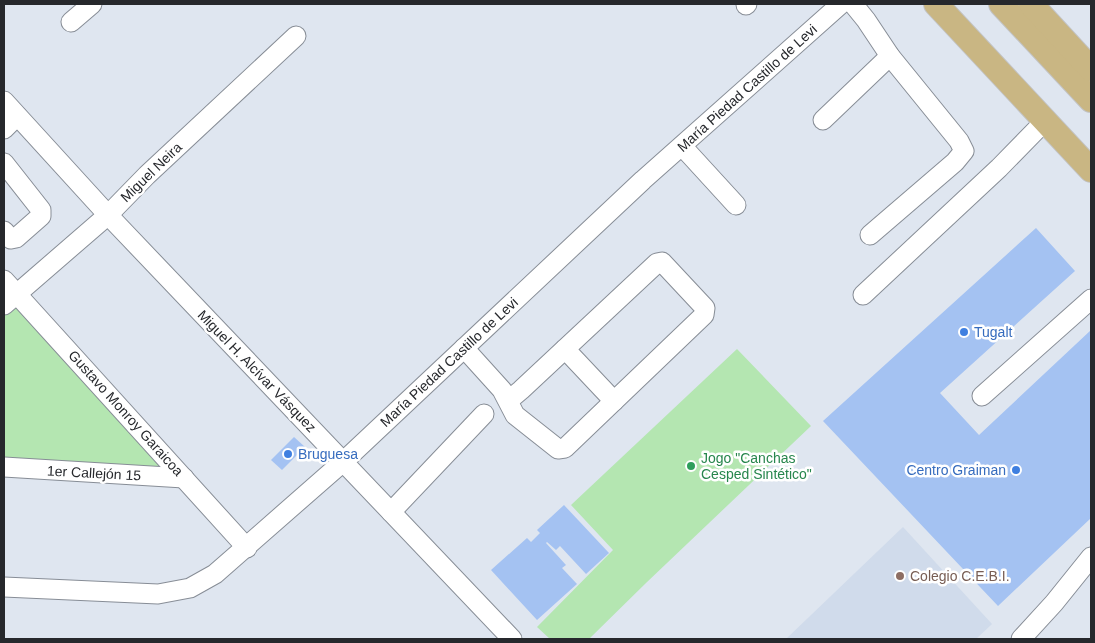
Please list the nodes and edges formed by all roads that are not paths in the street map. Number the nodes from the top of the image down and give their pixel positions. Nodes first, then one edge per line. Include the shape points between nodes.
1 (92, 4) edge
2 (841, 4) edge
3 (853, 4) edge
4 (936, 4) edge
5 (1001, 4) edge
6 (1030, 4) edge
7 (1042, 4) edge
8 (71, 22) dead end
9 (296, 36) dead end
10 (1065, 41) junction
11 (890, 56) junction
12 (1088, 65) edge
13 (1091, 100) edge
14 (4, 101) edge
15 (17, 116) junction
16 (823, 120) dead end
17 (1045, 121) junction
18 (4, 129) edge
19 (682, 146) junction
20 (4, 163) edge
21 (1091, 170) edge
22 (736, 205) dead end
23 (108, 215) junction
24 (4, 231) edge
25 (870, 235) dead end
26 (4, 280) edge
27 (863, 295) dead end
28 (1091, 299) edge
29 (10, 300) edge
30 (464, 348) junction
31 (565, 349) junction
32 (982, 396) dead end
33 (508, 401) junction
34 (614, 401) junction
35 (484, 414) dead end
36 (344, 461) junction
37 (4, 467) edge
38 (184, 478) junction
39 (391, 512) junction
40 (247, 548) junction
41 (1091, 557) edge
42 (4, 587) edge
43 (512, 639) edge
44 (1021, 639) edge

1 - 8 street
2 - 19 street, María Piedad Castillo de Levi
3 - 11 street
4 - 17 main road
5 - 13 main road
6 - 10 main road
7 - 10 main road
9 - 23 street, Miguel Neira
10 - 12 main road
11 - 16 street
11 - 25 street via 964,151
14 - 15 street, Miguel H. Alcívar Vásquez
15 - 18 street
15 - 23 street, Miguel H. Alcívar Vásquez
17 - 21 main road
17 - 27 street
19 - 22 street
19 - 30 street, María Piedad Castillo de Levi
20 - 24 street via 36,202 41,216 16,238 11,238
23 - 29 street, Miguel Neira
23 - 36 street, Miguel H. Alcívar Vásquez
26 - 29 street, Gustavo Monroy Garaicoa
28 - 32 street
29 - 38 street, Gustavo Monroy Garaicoa
30 - 33 street
30 - 36 street, María Piedad Castillo de Levi
31 - 33 street
31 - 34 street
31 - 34 street via 657,262 666,266 706,312
33 - 34 street via 515,415 558,448 565,448
35 - 39 street
36 - 39 street, Miguel H. Alcívar Vásquez
36 - 40 street, María Piedad Castillo de Levi
37 - 38 street, 1er Callejón 15
38 - 40 street, Gustavo Monroy Garaicoa
39 - 43 street, Miguel H. Alcívar Vásquez
40 - 42 street, María Piedad Castillo de Levi via 198,584 167,593
41 - 44 street

